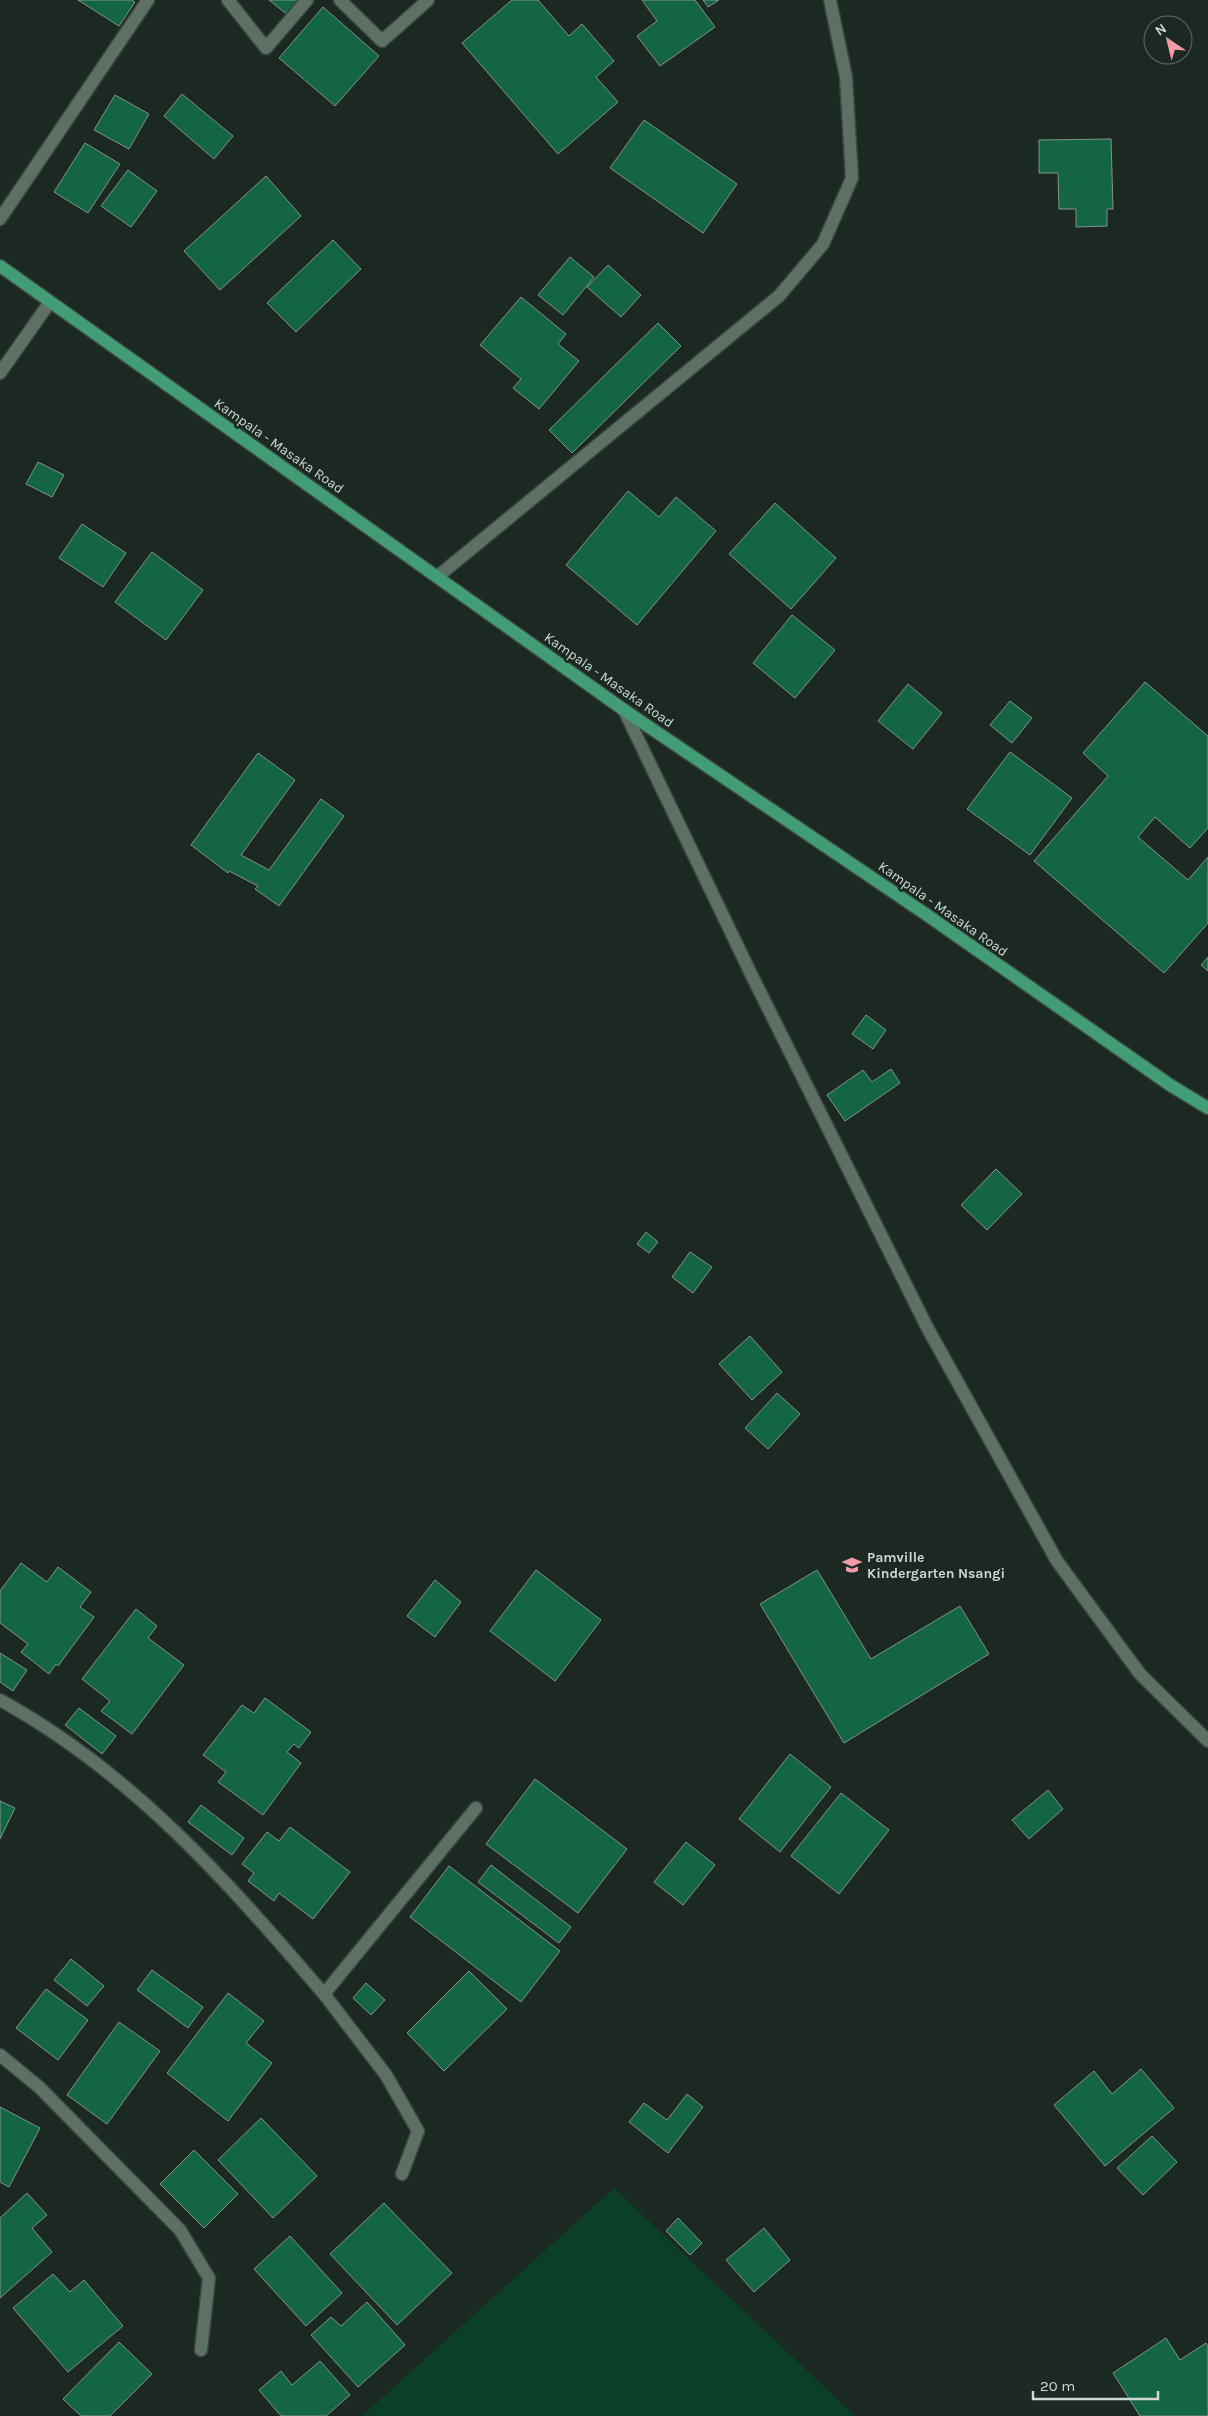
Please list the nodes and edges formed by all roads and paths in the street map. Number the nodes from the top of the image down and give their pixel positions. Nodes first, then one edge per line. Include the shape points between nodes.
1 (148, 0) edge
2 (228, 0) edge
3 (307, 0) edge
4 (340, 0) edge
5 (428, 0) edge
6 (830, 0) edge
7 (0, 219) edge
8 (0, 266) edge
9 (50, 302) junction
10 (0, 373) edge
11 (437, 577) junction
12 (624, 710) junction
13 (1208, 1108) edge
14 (0, 1700) edge
15 (1208, 1741) edge
16 (476, 1808) dead end
17 (324, 1994) junction
18 (0, 2055) edge
19 (402, 2174) dead end
20 (201, 2350) dead end

1 - 7 street
2 - 3 street via 266,48
4 - 5 street via 382,41
6 - 11 street via 846,77 852,178 823,244 779,296
8 - 9 main road, Kampala - Masaka Road
9 - 10 street
9 - 11 main road, Kampala - Masaka Road
11 - 12 main road, Kampala - Masaka Road
12 - 13 main road, Kampala - Masaka Road
12 - 15 street via 928,1329 1057,1561 1140,1674
14 - 17 street via 57,1734 146,1802 224,1880
16 - 17 street
17 - 19 street via 386,2075 418,2131
18 - 20 street via 38,2087 180,2230 209,2278

